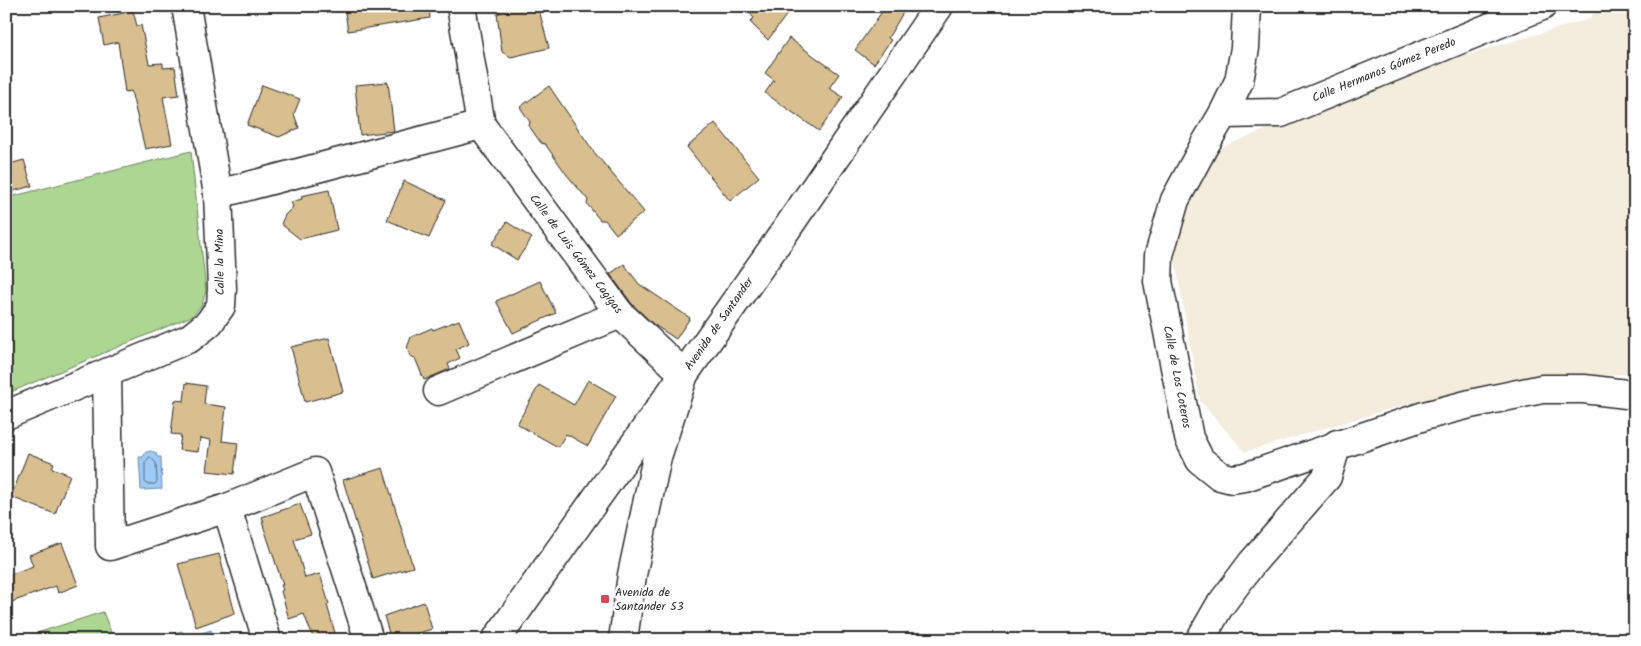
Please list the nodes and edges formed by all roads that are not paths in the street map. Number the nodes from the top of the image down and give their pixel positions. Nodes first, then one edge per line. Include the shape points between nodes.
1 (186, 6) edge
2 (461, 6) edge
3 (939, 6) edge
4 (1247, 6) edge
5 (1542, 6) edge
6 (1223, 114) junction
7 (481, 126) junction
8 (218, 194) junction
9 (620, 314) junction
10 (108, 373) junction
11 (681, 384) junction
12 (438, 392) dead end
13 (1635, 395) edge
14 (6, 415) edge
15 (1337, 444) junction
16 (227, 508) junction
17 (267, 640) edge
18 (369, 640) edge
19 (496, 640) edge
20 (623, 640) edge
21 (1200, 640) edge

1 - 8 main road, Calle la Mina
2 - 7 main road, Calle de Luis Gómez Cagigas
3 - 11 main road, Avenida de Santander
4 - 6 main road, Calle de Los Coteros via 1245,48 1238,81
5 - 6 main road, Calle Hermanos Gómez Peredo via 1281,113
6 - 15 main road, Calle de Los Coteros via 1175,200 1159,254 1158,281 1189,438 1200,460 1220,476 1232,479 1245,478
7 - 8 main road
7 - 9 main road, Calle de Luis Gómez Cagigas
8 - 10 main road, Calle la Mina via 220,306 209,323 190,338
9 - 11 main road, Calle de Luis Gómez Cagigas
9 - 12 main road
10 - 14 main road, Calle la Mina
10 - 16 main road via 110,546
11 - 19 main road, Avenida de Santander
11 - 20 main road via 657,458 632,575
13 - 15 main road, Calle de Los Coteros via 1584,389 1542,389 1424,416
15 - 21 main road via 1327,477 1252,563 1219,607
16 - 17 main road
16 - 18 main road via 315,472

